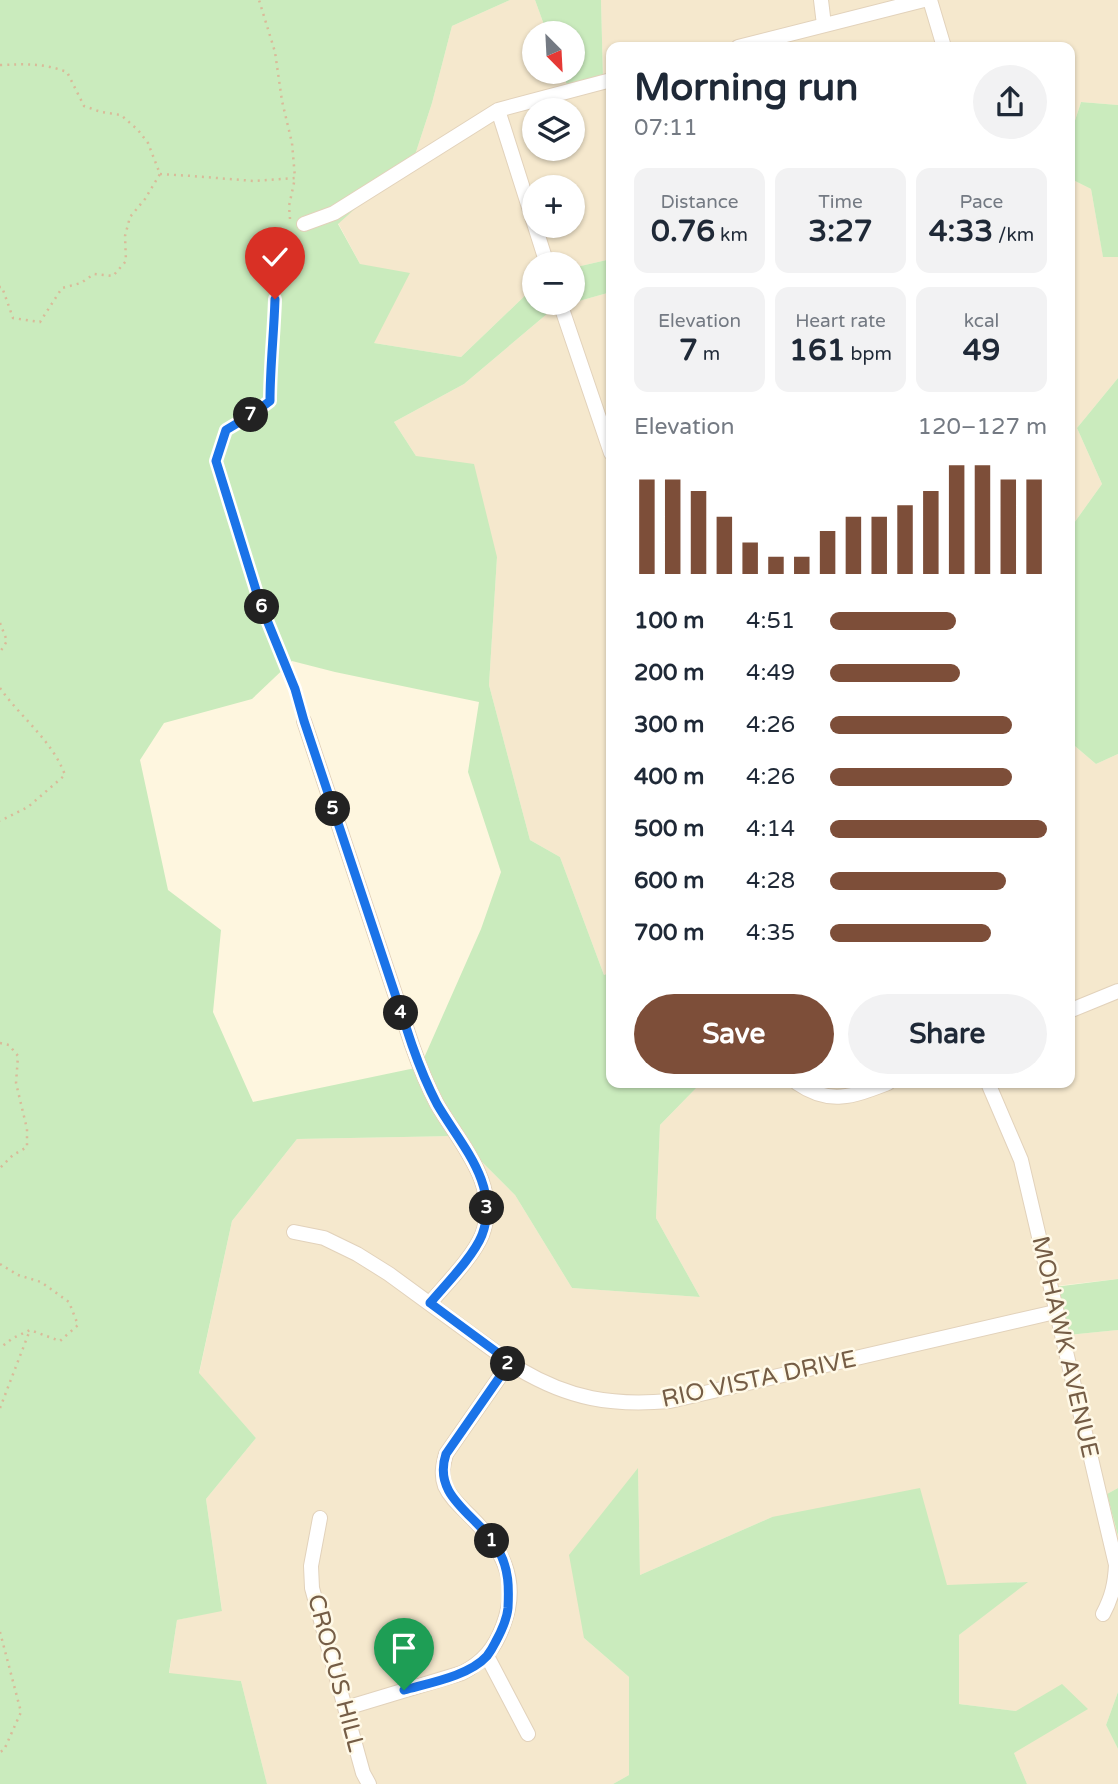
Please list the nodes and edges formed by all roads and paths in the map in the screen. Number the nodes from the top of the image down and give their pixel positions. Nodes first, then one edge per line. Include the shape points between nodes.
1 (259, 0) edge
2 (821, 0) edge
3 (924, 0) edge
4 (930, 0) edge
5 (824, 25) junction
6 (758, 42) edge
7 (943, 42) edge
8 (0, 65) edge
9 (606, 81) edge
10 (498, 110) junction
11 (160, 174) junction
12 (295, 178) junction
13 (304, 224) dead end
14 (543, 252) edge
15 (0, 287) edge
16 (564, 315) edge
17 (606, 438) edge
18 (0, 624) edge
19 (0, 652) edge
20 (0, 688) edge
21 (304, 721) joint
22 (0, 821) edge
23 (1118, 991) edge
24 (1075, 1009) edge
25 (0, 1043) edge
26 (804, 1088) edge
27 (875, 1088) edge
28 (990, 1088) edge
29 (0, 1168) edge
30 (294, 1232) dead end
31 (0, 1264) edge
32 (430, 1303) junction
33 (1055, 1312) junction
34 (30, 1330) junction
35 (0, 1348) edge
36 (510, 1362) junction
37 (0, 1408) edge
38 (320, 1518) dead end
39 (1103, 1614) dead end
40 (0, 1632) edge
41 (487, 1656) junction
42 (346, 1708) junction
43 (528, 1734) dead end
44 (0, 1752) edge
45 (369, 1784) edge

1 - 12 path via 275,52
2 - 5 street
3 - 5 street
4 - 7 street
5 - 6 street
8 - 11 path via 49,65 67,72 84,106 121,115 138,130
9 - 10 street
10 - 13 street via 334,213
10 - 14 street
11 - 12 path via 254,181
11 - 15 path via 131,217 125,236 126,261 113,276 94,274 62,288 40,322 13,318
12 - 21 path via 289,206 292,240 275,299 270,401 226,430 216,461 260,603
16 - 17 street
18 - 19 path via 6,641
20 - 22 path via 42,737 65,775 28,807
21 - 32 street via 423,1074 485,1188 482,1236
23 - 24 street
25 - 29 path via 9,1045 18,1056 16,1083 27,1129 27,1147
26 - 27 street via 839,1098
28 - 33 street, MOHAWK AVENUE via 1021,1160
30 - 32 street, RIO VISTA DRIVE via 324,1238 357,1254
31 - 34 path via 41,1282 69,1302 78,1325 60,1341
32 - 36 street, RIO VISTA DRIVE
33 - 36 street, RIO VISTA DRIVE via 641,1404 557,1389
33 - 39 street, MOHAWK AVENUE via 1115,1566 1115,1582
34 - 35 path
34 - 37 path
36 - 41 street via 443,1464 452,1498 488,1534 508,1576 507,1615
38 - 42 street, CROCUS HILL via 312,1588
40 - 44 path via 21,1712
41 - 42 street via 462,1673
41 - 43 street
42 - 45 street, CROCUS HILL

